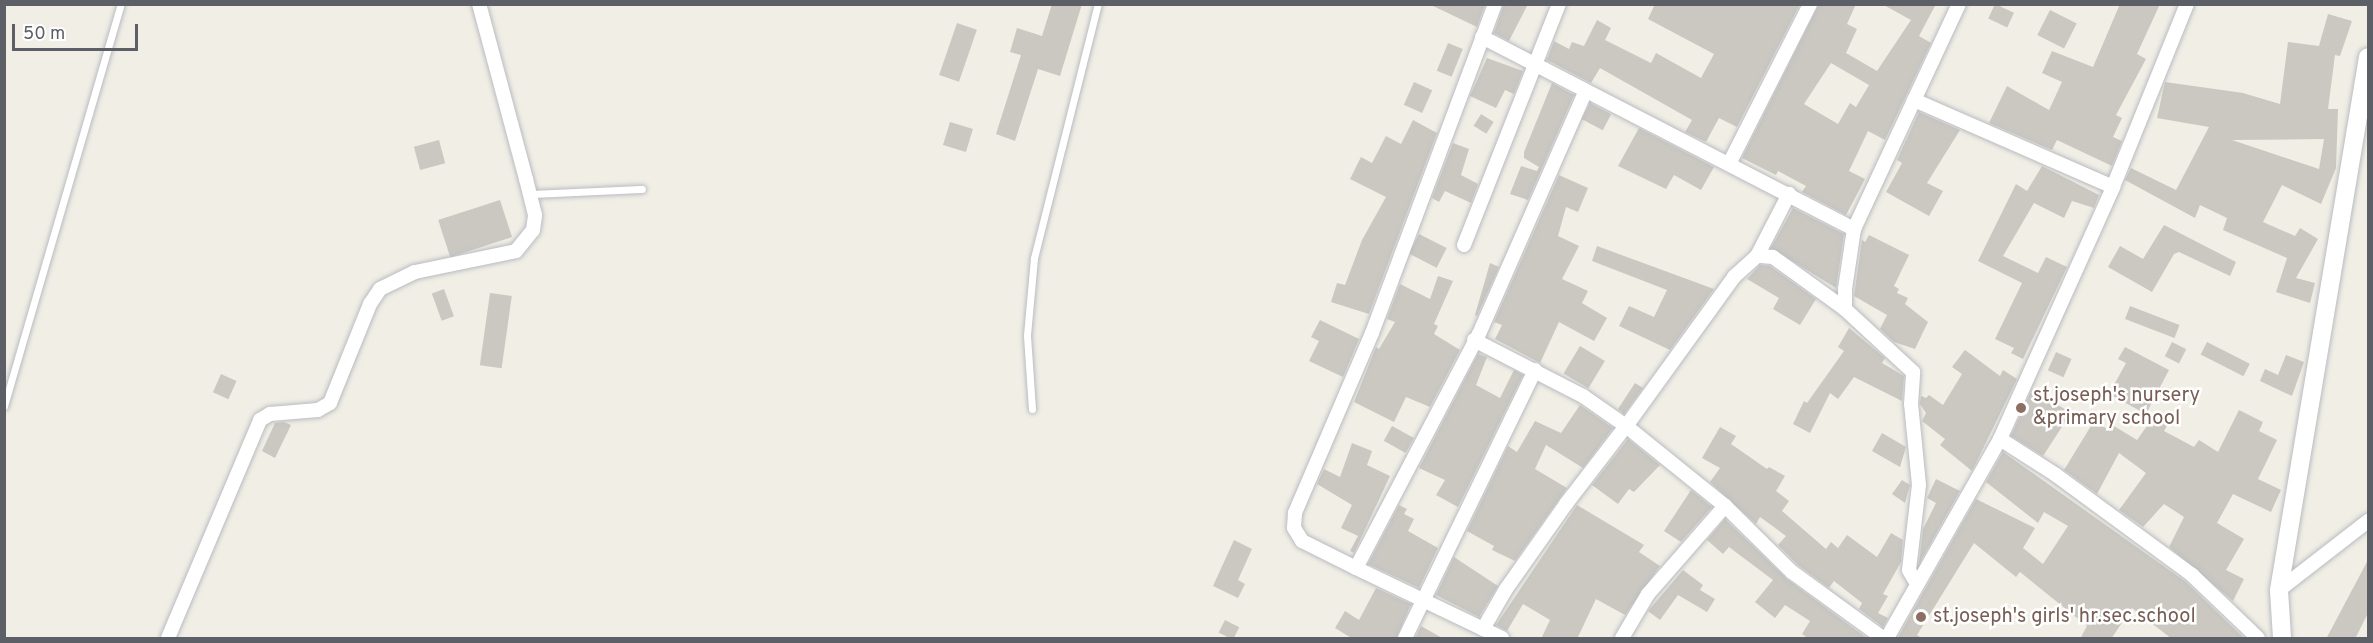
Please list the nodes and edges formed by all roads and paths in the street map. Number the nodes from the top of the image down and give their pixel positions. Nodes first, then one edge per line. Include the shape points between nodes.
1 (121, 4) edge
2 (478, 4) edge
3 (1098, 4) edge
4 (1495, 4) edge
5 (1559, 4) edge
6 (1810, 4) edge
7 (1959, 4) edge
8 (2187, 4) edge
9 (1482, 37) junction
10 (2368, 57) edge
11 (1538, 67) junction
12 (1585, 92) junction
13 (1914, 100) junction
14 (1730, 162) junction
15 (2113, 187) junction
16 (642, 189) dead end
17 (530, 194) junction
18 (1790, 194) junction
19 (1854, 229) junction
20 (1464, 245) dead end
21 (1757, 256) junction
22 (1845, 309) junction
23 (1474, 340) junction
24 (1535, 370) junction
25 (4, 406) edge
26 (1032, 409) dead end
27 (1626, 426) junction
28 (2000, 439) junction
29 (1725, 506) junction
30 (2368, 521) edge
31 (1356, 568) junction
32 (1917, 584) junction
33 (2279, 590) junction
34 (1425, 603) junction
35 (1484, 629) junction
36 (168, 639) edge
37 (1405, 639) edge
38 (1502, 639) edge
39 (1622, 639) edge
40 (1885, 639) edge
41 (2258, 639) edge
42 (2282, 639) edge

1 - 25 lane
2 - 17 street
3 - 26 lane via 1032,268 1027,335
4 - 9 street
5 - 11 street
6 - 14 street
7 - 13 street
8 - 15 street
9 - 11 street
9 - 31 street via 1372,333 1295,513 1294,528 1302,541
10 - 33 main road
11 - 12 street
11 - 20 street
12 - 14 street
12 - 23 street
13 - 15 street
13 - 19 street
14 - 18 street
15 - 28 street
16 - 17 lane
17 - 36 street via 535,215 526,243 516,251 415,272 380,289 370,304 330,403 318,410 270,414 260,420
18 - 19 street
18 - 21 street
19 - 22 street
21 - 22 street via 1773,256
21 - 27 street via 1734,277
22 - 32 street via 1913,372 1911,404 1919,485 1909,570
23 - 24 street
23 - 31 street
24 - 27 street
24 - 34 street
27 - 29 street
27 - 35 street via 1506,589
28 - 32 street
28 - 41 street via 2192,575
29 - 39 street via 1648,594
29 - 40 street via 1792,572
30 - 33 street
31 - 34 street
32 - 40 street
33 - 42 main road
34 - 35 street
34 - 37 street
35 - 38 street

